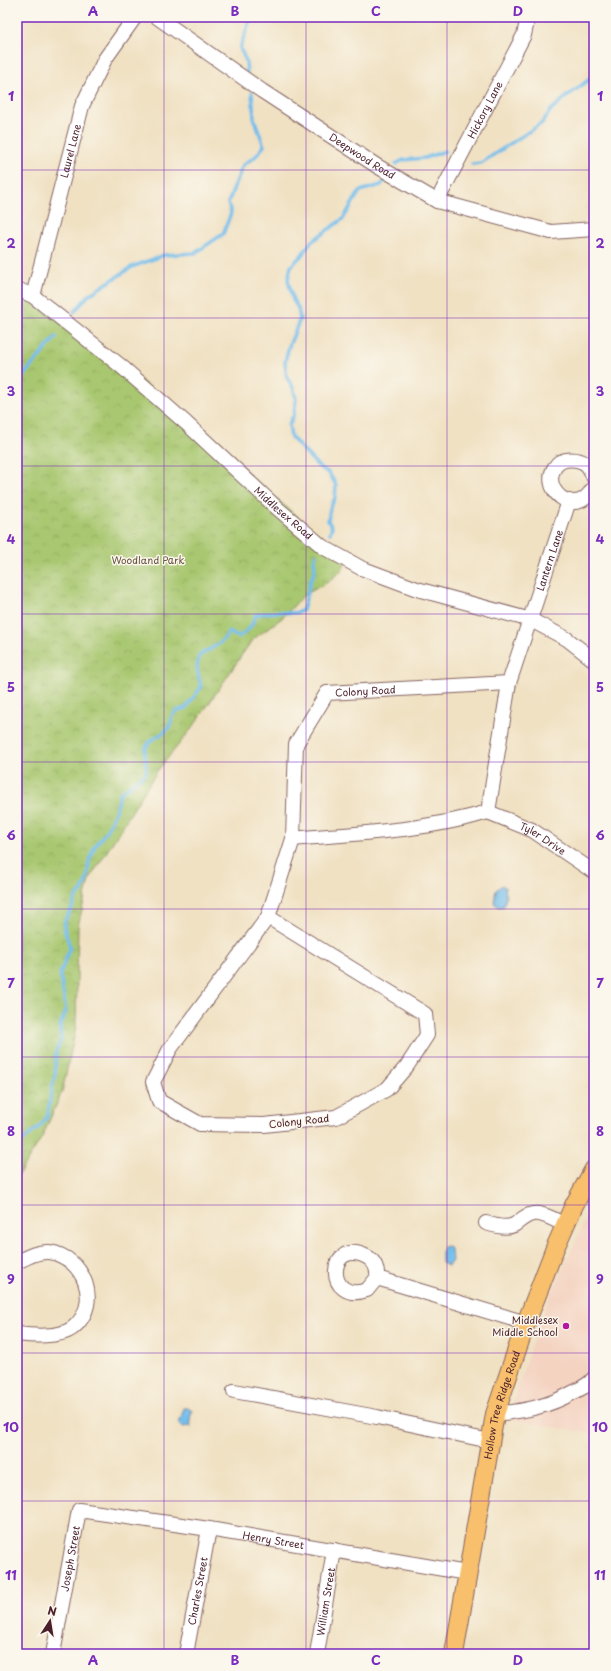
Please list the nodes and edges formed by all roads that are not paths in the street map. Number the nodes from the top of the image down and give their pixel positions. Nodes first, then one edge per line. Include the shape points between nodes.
1 (135, 17) edge
2 (157, 17) edge
3 (528, 17) edge
4 (437, 201) junction
5 (594, 229) edge
6 (17, 289) edge
7 (33, 296) junction
8 (594, 478) edge
9 (594, 487) edge
10 (569, 501) junction
11 (531, 620) junction
12 (594, 660) edge
13 (509, 683) junction
14 (488, 812) junction
15 (293, 839) junction
16 (594, 872) edge
17 (268, 917) junction
18 (594, 1169) edge
19 (486, 1223) dead end
20 (565, 1225) junction
21 (17, 1262) edge
22 (377, 1278) dead end
23 (526, 1323) junction
24 (17, 1334) edge
25 (594, 1378) edge
26 (234, 1391) dead end
27 (494, 1414) junction
28 (490, 1441) junction
29 (79, 1510) joint
30 (209, 1529) junction
31 (334, 1550) junction
32 (467, 1573) junction
33 (53, 1654) edge
34 (186, 1654) edge
35 (317, 1654) edge
36 (454, 1654) edge

1 - 7 street, Laurel Lane via 105,59 82,106
2 - 4 street, Deepwood Road via 262,92 377,166
3 - 4 street, Hickory Lane via 524,35
4 - 5 street, Deepwood Road via 551,232
6 - 7 street, Middlesex Road
7 - 11 street, Middlesex Road via 128,372 323,547 361,568 417,589
8 - 10 street via 586,464 578,460 558,463 554,467 552,483 557,495
9 - 10 street via 585,498 576,502
10 - 11 street, Lantern Lane
11 - 12 street, Middlesex Road via 567,640
11 - 13 street
13 - 14 street
13 - 15 street, Colony Road via 328,692 296,744
14 - 15 street via 460,821 398,830
14 - 16 street, Tyler Drive via 532,830
15 - 17 street, Colony Road
17 - 17 street, Colony Road via 425,1014 427,1035 407,1066 387,1089 336,1117 264,1125 200,1124 159,1101 152,1082 170,1049
18 - 20 main road, Hollow Tree Ridge Road
19 - 20 street via 508,1227 534,1214
20 - 23 main road, Hollow Tree Ridge Road
21 - 24 street via 31,1254 48,1252 64,1256 76,1265 85,1280 88,1297 84,1315 73,1328 54,1335
22 - 23 street
23 - 27 main road, Hollow Tree Ridge Road
25 - 27 street via 590,1384 557,1402 523,1411
26 - 28 street
27 - 28 main road, Hollow Tree Ridge Road
28 - 32 main road, Hollow Tree Ridge Road
29 - 30 street, Henry Street
29 - 33 street, Joseph Street
30 - 31 street, Henry Street
30 - 34 street, Charles Street
31 - 32 street, Henry Street
31 - 35 street, William Street
32 - 36 main road, Hollow Tree Ridge Road

